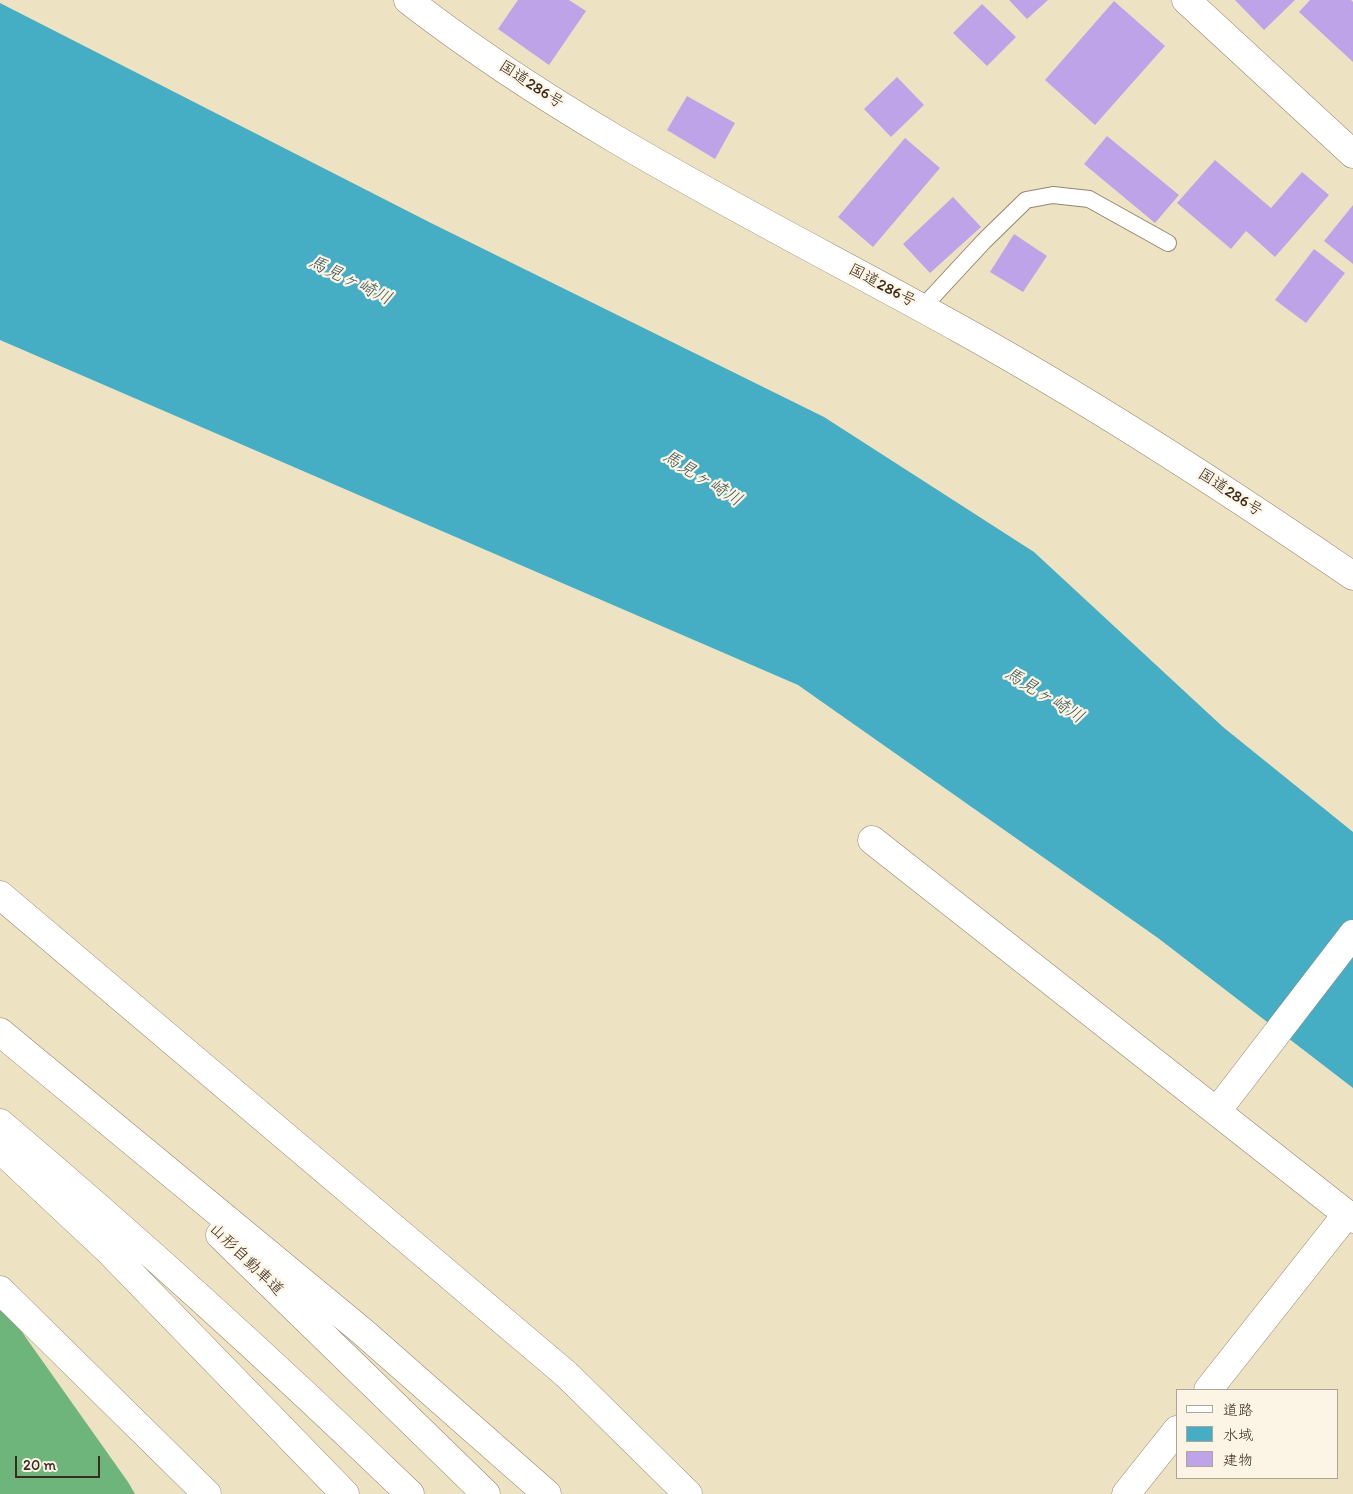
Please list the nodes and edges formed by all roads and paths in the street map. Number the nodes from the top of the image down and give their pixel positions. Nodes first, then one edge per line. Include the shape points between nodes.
1 (408, 0) edge
2 (1186, 0) edge
3 (1353, 154) edge
4 (1168, 243) dead end
5 (922, 308) junction
6 (1353, 576) edge
7 (872, 840) dead end
8 (0, 895) edge
9 (1353, 934) edge
10 (0, 1032) edge
11 (1217, 1111) junction
12 (0, 1123) edge
13 (0, 1149) edge
14 (1350, 1216) edge
15 (0, 1290) edge
16 (1209, 1389) edge
17 (1176, 1431) edge
18 (207, 1494) edge
19 (345, 1494) edge
20 (410, 1494) edge
21 (486, 1494) edge
22 (547, 1494) edge
23 (688, 1494) edge
24 (1126, 1494) edge

1 - 5 main road, 国道286号 via 550,98 745,213
2 - 3 main road
4 - 5 lane via 1089,199 1053,195 1026,200
5 - 6 main road, 国道286号 via 1095,405
7 - 11 main road
8 - 23 main road via 566,1374
9 - 11 main road
10 - 21 main road, 山形自動車道 via 174,1190
10 - 22 main road via 364,1332
11 - 14 main road
12 - 20 main road via 121,1225 271,1361
13 - 19 main road via 108,1250
14 - 16 main road
15 - 18 main road
17 - 24 main road

